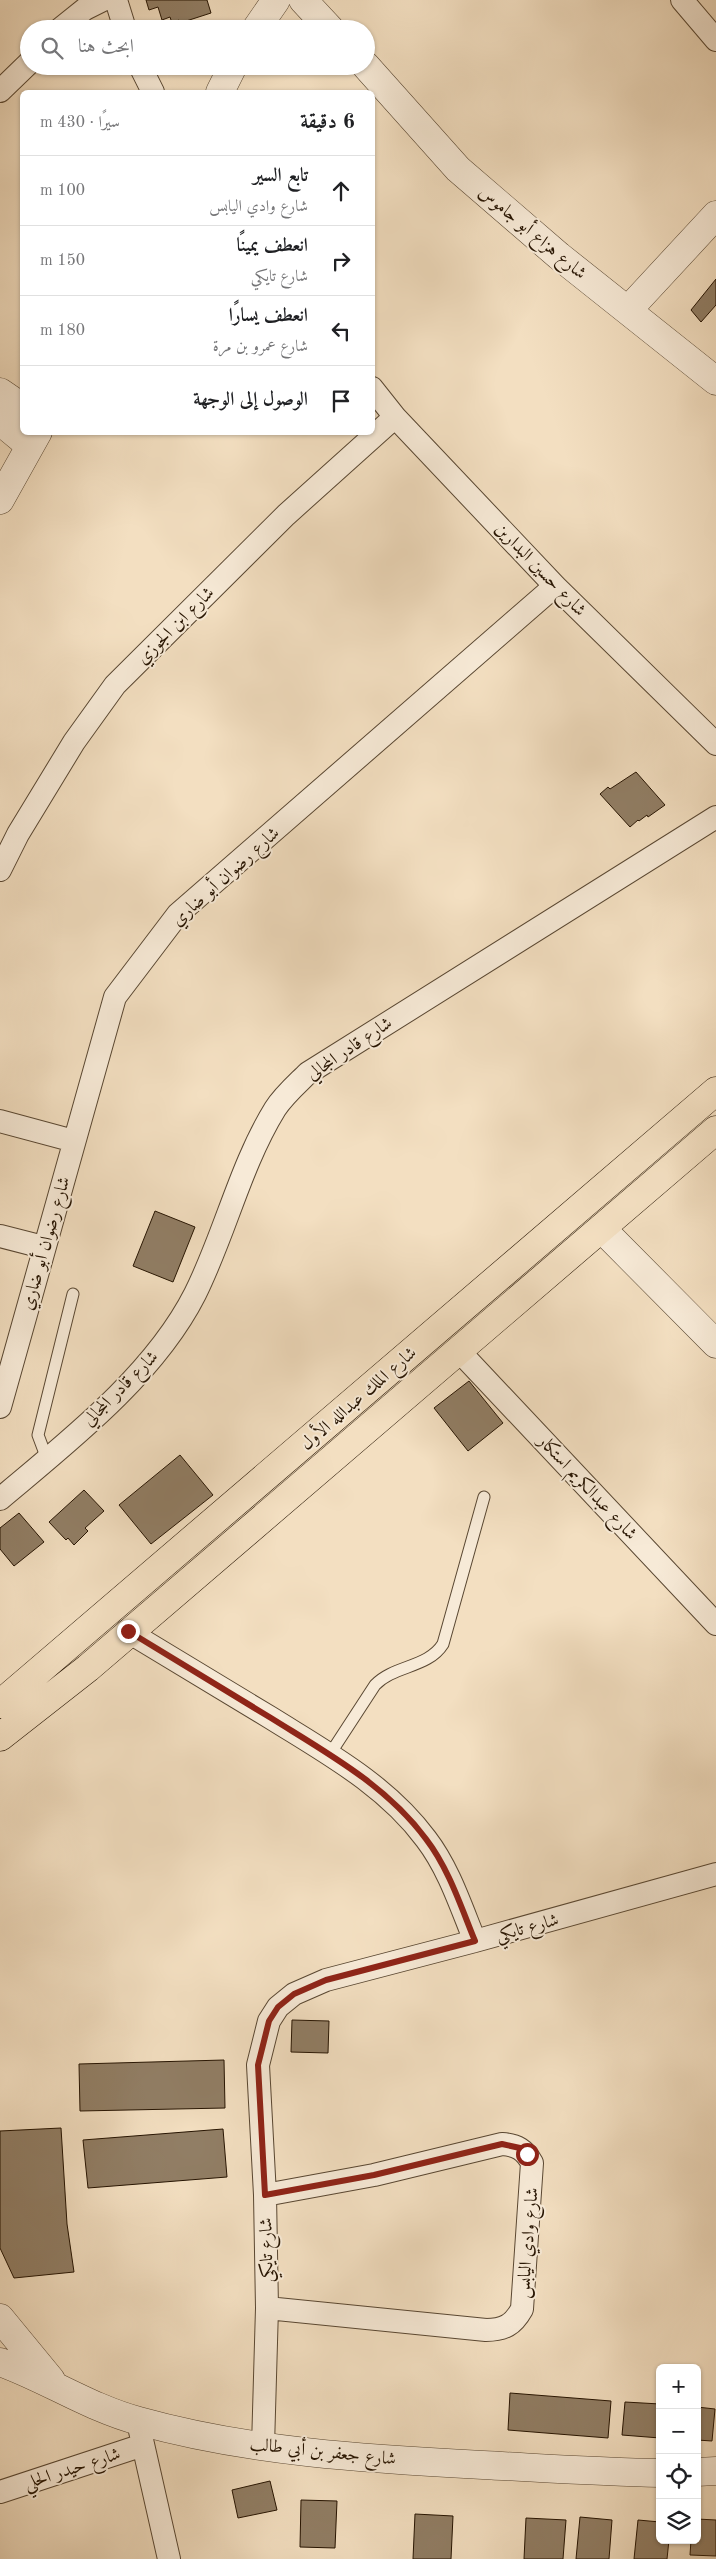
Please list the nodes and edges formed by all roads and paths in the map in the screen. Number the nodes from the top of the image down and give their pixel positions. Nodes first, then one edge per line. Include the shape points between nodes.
1 (103, 0) edge
2 (116, 0) edge
3 (276, 0) edge
4 (303, 0) edge
5 (682, 0) edge
6 (71, 20) edge
7 (122, 20) edge
8 (262, 20) edge
9 (322, 20) edge
10 (716, 40) edge
11 (20, 72) edge
12 (144, 75) edge
13 (228, 75) edge
14 (374, 75) edge
15 (152, 90) edge
16 (221, 90) edge
17 (0, 91) edge
18 (716, 215) edge
19 (628, 310) junction
20 (716, 381) edge
21 (0, 392) edge
22 (375, 392) edge
23 (20, 406) edge
24 (395, 417) junction
25 (0, 421) edge
26 (20, 432) edge
27 (375, 435) edge
28 (375, 435) edge
29 (34, 439) edge
30 (0, 500) edge
31 (556, 586) junction
32 (712, 734) edge
33 (716, 817) edge
34 (0, 870) edge
35 (716, 1092) edge
36 (0, 1121) edge
37 (716, 1130) edge
38 (74, 1141) junction
39 (602, 1229) junction
40 (0, 1236) edge
41 (43, 1247) junction
42 (73, 1294) dead end
43 (716, 1344) edge
44 (459, 1351) junction
45 (0, 1408) edge
46 (47, 1459) junction
47 (484, 1497) dead end
48 (0, 1498) edge
49 (716, 1624) edge
50 (128, 1631) junction
51 (0, 1704) edge
52 (0, 1737) edge
53 (330, 1754) junction
54 (716, 1874) edge
55 (475, 1941) junction
56 (265, 2195) junction
57 (267, 2308) junction
58 (0, 2318) edge
59 (0, 2362) edge
60 (58, 2388) junction
61 (140, 2433) junction
62 (264, 2446) junction
63 (716, 2471) edge
64 (701, 2472) edge
65 (656, 2473) edge
66 (0, 2492) edge
67 (169, 2559) edge

1 - 6 street
2 - 7 street
3 - 8 street
4 - 9 street
5 - 10 street
11 - 17 street
12 - 15 street
13 - 16 street
14 - 19 street, شارع هزاع أبو جاموس via 458,169
18 - 19 street
19 - 20 street, شارع هزاع أبو جاموس
21 - 23 street
22 - 24 street, شارع حسين البدارين
24 - 27 street, شارع ابن الجوزي
24 - 31 street, شارع حسين البدارين
25 - 26 street
28 - 34 street, شارع ابن الجوزي via 286,515 115,685 69,751
29 - 30 street
31 - 32 street, شارع حسين البدارين
31 - 38 street, شارع رضوان أبو ضاري via 178,914 115,998
33 - 46 street, شارع قادر المجالي via 308,1073 276,1108 255,1146 195,1293 174,1330 112,1400
35 - 51 main road, شارع الملك عبدالله الأول
36 - 38 street
37 - 39 main road, شارع الملك عبدالله الأول
38 - 41 street, شارع رضوان أبو ضاري
39 - 43 street
39 - 44 main road, شارع الملك عبدالله الأول
40 - 41 street
41 - 45 street, شارع رضوان أبو ضاري
42 - 46 lane via 38,1435
44 - 49 street, شارع عبدالكريم استكار
44 - 50 main road, شارع الملك عبدالله الأول
46 - 48 street, شارع قادر المجالي
47 - 53 lane via 443,1644 434,1656 383,1677
50 - 52 main road, شارع الملك عبدالله الأول via 88,1668
50 - 53 street
53 - 55 street via 390,1798 427,1840 442,1862
54 - 55 street, شارع تايكي
55 - 56 street, شارع تايكي via 326,1980 294,1994 278,2007 269,2021 258,2065
56 - 57 street, شارع تايكي
56 - 57 street, شارع وادي اليابس via 374,2175 502,2144 520,2148 532,2163 522,2310 509,2326 486,2330
57 - 62 street, شارع تايكي
58 - 60 street
59 - 60 street, شارع جعفر بن أبي طالب
60 - 61 street, شارع جعفر بن أبي طالب
61 - 62 street, شارع جعفر بن أبي طالب
61 - 66 street, شارع حيدر الحلي
61 - 67 street
62 - 65 street, شارع جعفر بن أبي طالب via 300,2452 431,2462
63 - 64 street

